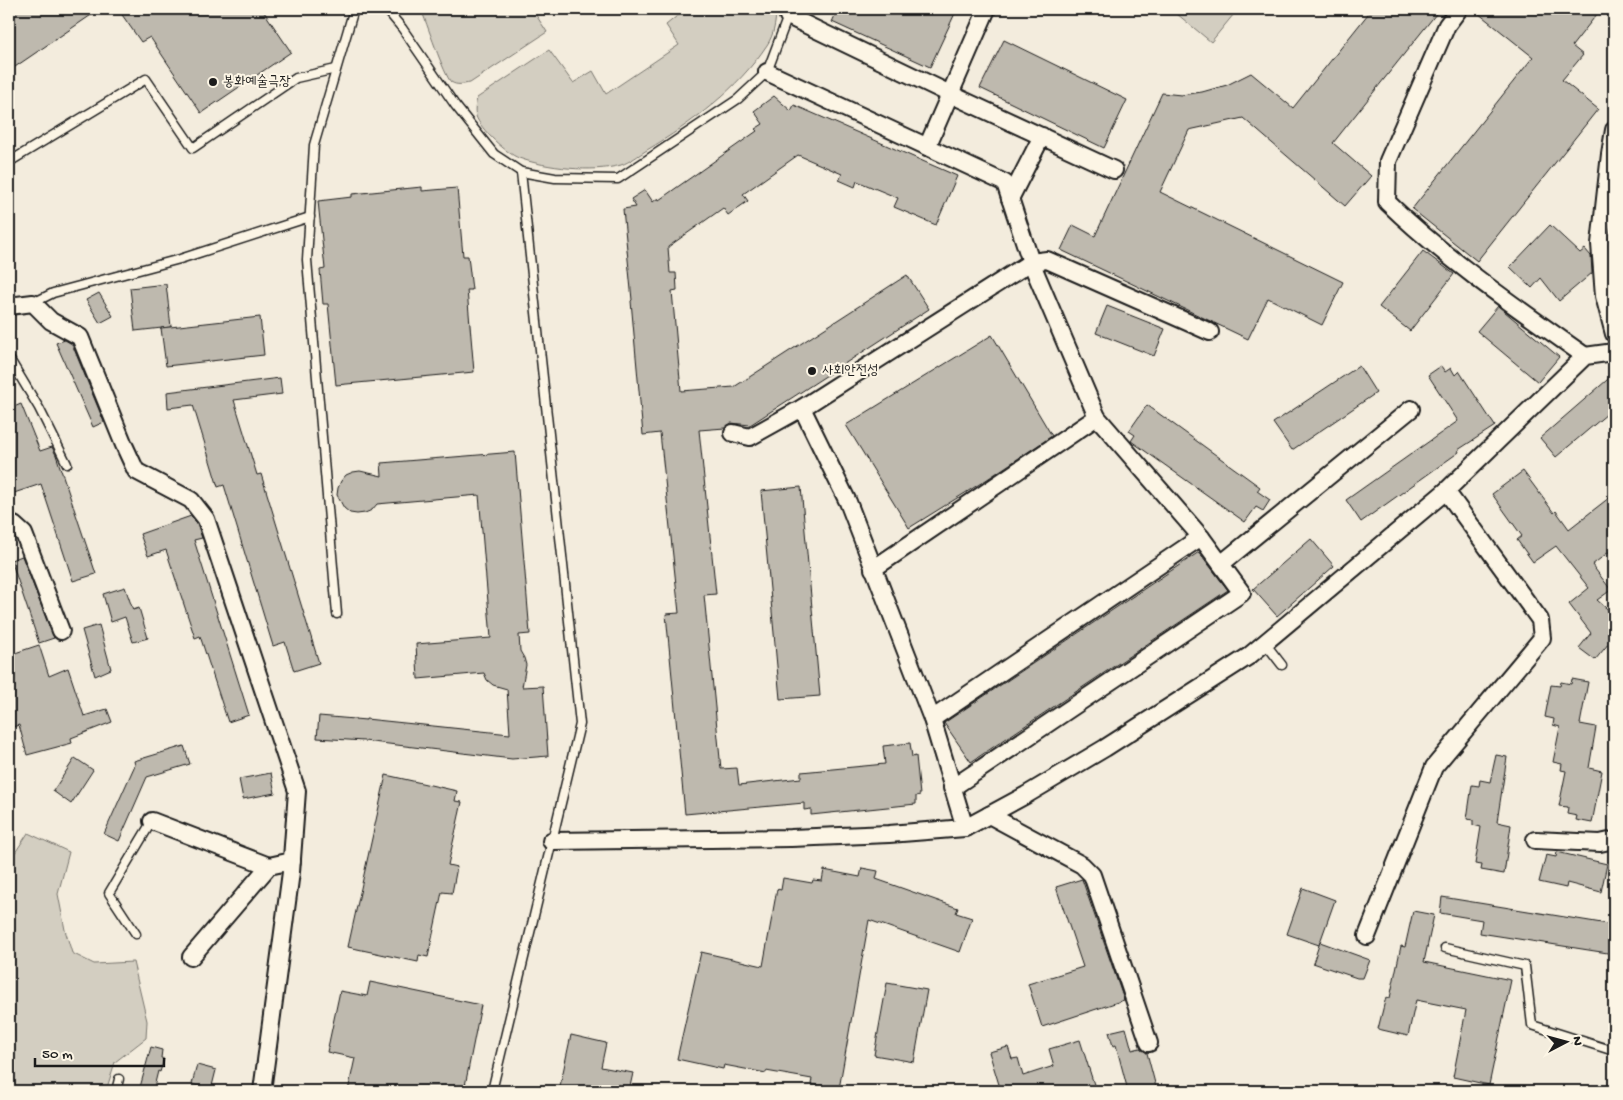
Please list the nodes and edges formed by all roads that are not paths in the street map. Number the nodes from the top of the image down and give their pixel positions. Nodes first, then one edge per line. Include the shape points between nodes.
1 (354, 9) edge
2 (386, 9) edge
3 (987, 9) edge
4 (1459, 9) edge
5 (787, 12) edge
6 (336, 69) junction
7 (767, 72) junction
8 (950, 94) junction
9 (1614, 130) edge
10 (1042, 136) junction
11 (927, 147) junction
12 (9, 162) edge
13 (1114, 170) dead end
14 (521, 172) junction
15 (1010, 199) junction
16 (310, 217) junction
17 (1031, 262) junction
18 (33, 303) junction
19 (9, 306) edge
20 (1210, 332) dead end
21 (1614, 334) edge
22 (1614, 352) edge
23 (1585, 356) junction
24 (9, 358) edge
25 (802, 408) junction
26 (1411, 409) dead end
27 (1097, 417) junction
28 (733, 433) dead end
29 (67, 464) dead end
30 (1446, 491) junction
31 (9, 524) edge
32 (1201, 537) junction
33 (1220, 564) junction
34 (873, 569) junction
35 (337, 614) dead end
36 (61, 631) dead end
37 (1265, 642) junction
38 (1282, 665) dead end
39 (932, 719) junction
40 (952, 788) junction
41 (989, 815) junction
42 (152, 821) joint
43 (965, 828) junction
44 (1535, 840) dead end
45 (1614, 840) edge
46 (551, 841) junction
47 (292, 861) junction
48 (268, 866) junction
49 (136, 934) dead end
50 (1367, 936) dead end
51 (1445, 948) dead end
52 (192, 956) dead end
53 (1148, 1043) dead end
54 (1614, 1051) edge
55 (119, 1079) dead end
56 (116, 1091) edge
57 (262, 1091) edge
58 (492, 1091) edge

1 - 6 lane
2 - 14 lane via 494,154
3 - 8 street
4 - 23 street via 1447,24 1388,161 1387,202 1414,228 1504,298
5 - 7 lane
5 - 8 street
6 - 12 lane via 296,78 193,148 146,79
6 - 16 lane via 314,145
7 - 11 street
7 - 14 lane via 738,99 618,178 556,178
8 - 10 street
8 - 11 street
9 - 21 street via 1600,244 1604,296
10 - 13 street
10 - 15 street
11 - 15 street via 1005,183
14 - 46 lane via 580,724
15 - 17 street
16 - 18 lane via 180,259 53,293
16 - 35 lane via 308,260
17 - 20 street via 1047,260
17 - 25 street
17 - 27 street
18 - 19 street
18 - 47 street via 51,321 80,337 136,471 191,500 206,519 297,791
22 - 23 street
23 - 30 street
24 - 29 lane
25 - 28 street via 750,437
25 - 34 street via 848,502
26 - 33 street
27 - 32 street
27 - 34 street
30 - 37 street
30 - 50 street via 1540,620 1542,638 1434,767
31 - 36 street via 24,534
32 - 33 street
32 - 39 street
33 - 40 street via 1242,593
34 - 39 street
37 - 38 lane
37 - 41 street via 1249,656 1113,743
39 - 40 street
40 - 43 street
41 - 43 street
41 - 53 street via 1082,865 1092,875
42 - 48 street
42 - 49 lane via 109,893
43 - 46 street via 791,838
44 - 45 street via 1600,843
46 - 58 lane
47 - 48 street
47 - 57 street
48 - 52 street
51 - 54 lane via 1525,966 1532,1025
55 - 56 lane

